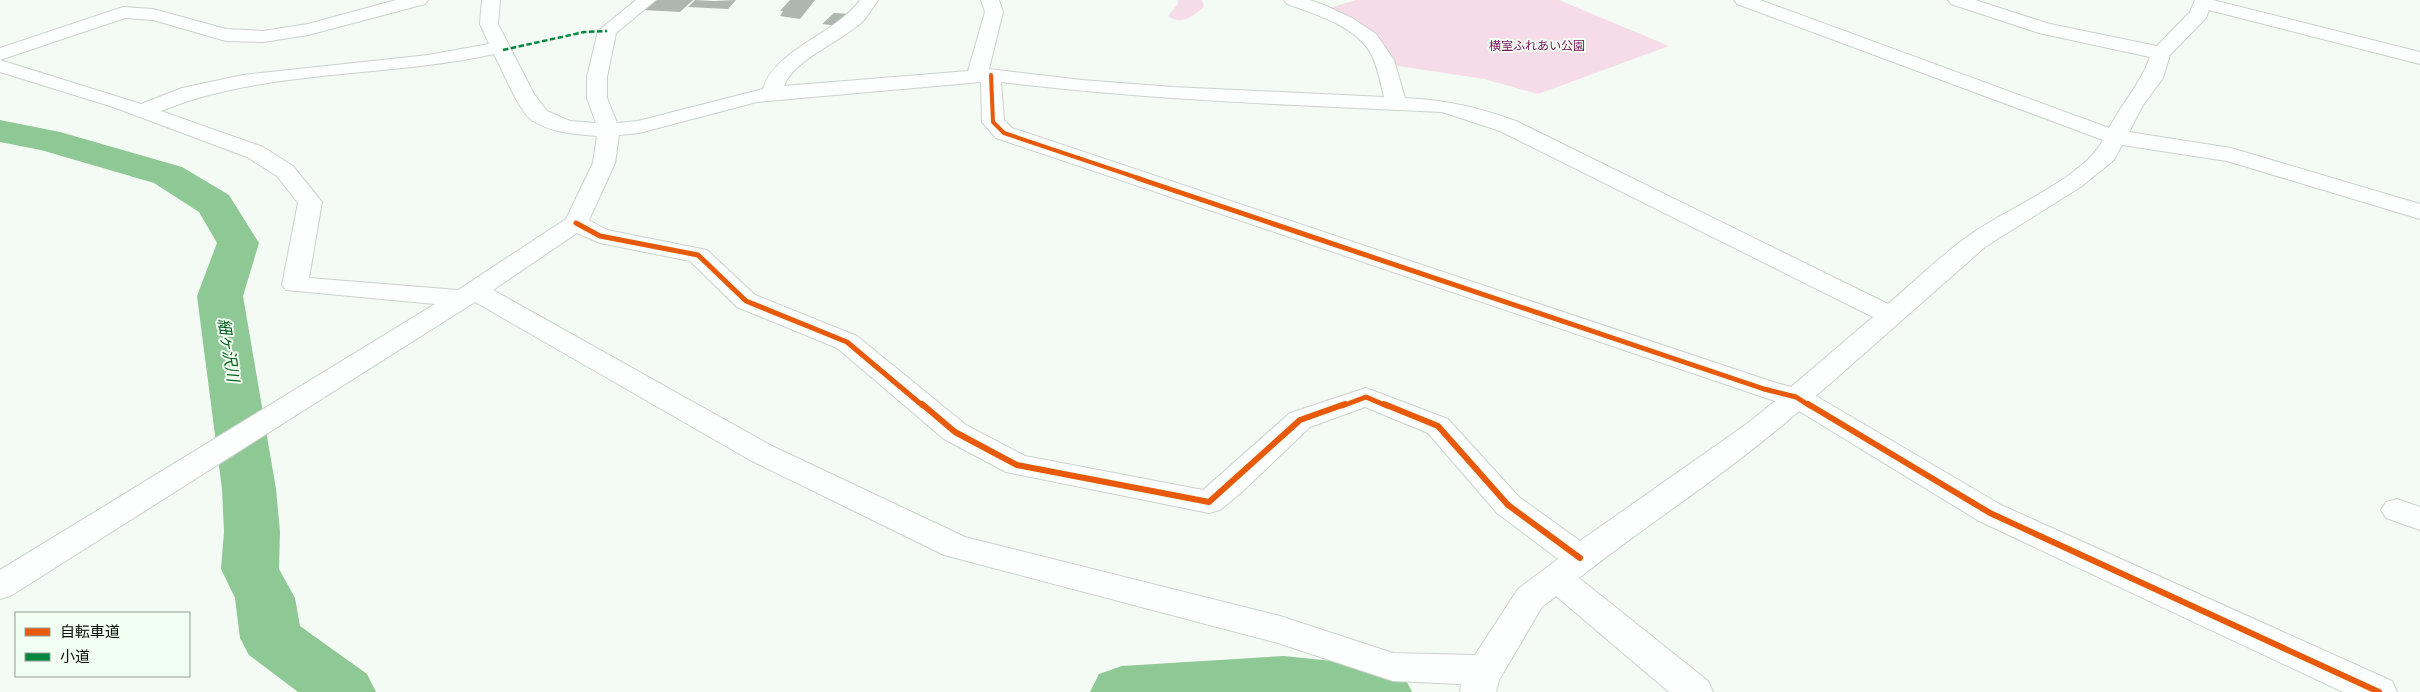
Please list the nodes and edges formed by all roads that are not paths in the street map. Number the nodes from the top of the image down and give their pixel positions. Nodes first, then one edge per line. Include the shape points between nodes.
1 (418, 0) edge
2 (491, 0) edge
3 (647, 0) edge
4 (869, 0) edge
5 (990, 0) edge
6 (1293, 0) edge
7 (1743, 0) edge
8 (1957, 0) edge
9 (2203, 2) edge
10 (502, 47) junction
11 (2161, 53) junction
12 (0, 54) edge
13 (2420, 58) edge
14 (0, 66) edge
15 (984, 76) junction
16 (772, 94) junction
17 (1397, 104) junction
18 (142, 111) junction
19 (609, 130) junction
20 (2116, 137) junction
21 (2420, 212) edge
22 (576, 223) junction
23 (468, 294) junction
24 (1891, 316) junction
25 (1796, 397) junction
26 (1568, 568) junction
27 (0, 586) edge
28 (1482, 679) edge
29 (1694, 692) edge
30 (2379, 692) edge

1 - 12 street via 380,8 339,23 251,37 228,36 135,12 123,13
2 - 10 street via 489,24
3 - 19 street via 607,31 596,77 597,98
4 - 16 street via 856,18 783,71 772,87
5 - 15 street via 994,12 986,36
6 - 17 street via 1370,36 1384,58
7 - 20 street
8 - 11 street via 2046,29
9 - 11 street via 2199,14
9 - 13 street
10 - 18 street via 450,58 222,85 196,90
10 - 19 street via 524,94 539,116 566,128
11 - 20 street via 2153,78 2133,103
14 - 18 street
15 - 16 street
15 - 17 street via 1173,93
15 - 25 street via 993,122 1004,133
16 - 19 street via 639,127
17 - 24 street via 1442,106 1508,126
18 - 23 street via 255,152 285,171 310,202 295,285
19 - 22 street via 604,163
20 - 21 street via 2232,155
20 - 24 street via 2106,155 2074,181 1976,242
22 - 23 street
22 - 26 street via 600,236 698,255 746,300 847,342 955,432 1017,465 1209,502 1300,420 1366,397 1438,426
23 - 27 street
23 - 28 street via 761,453 956,547 1280,630 1393,667
24 - 25 street
25 - 26 street via 1760,430
25 - 30 street via 1990,513
26 - 28 street via 1530,598
26 - 29 street

